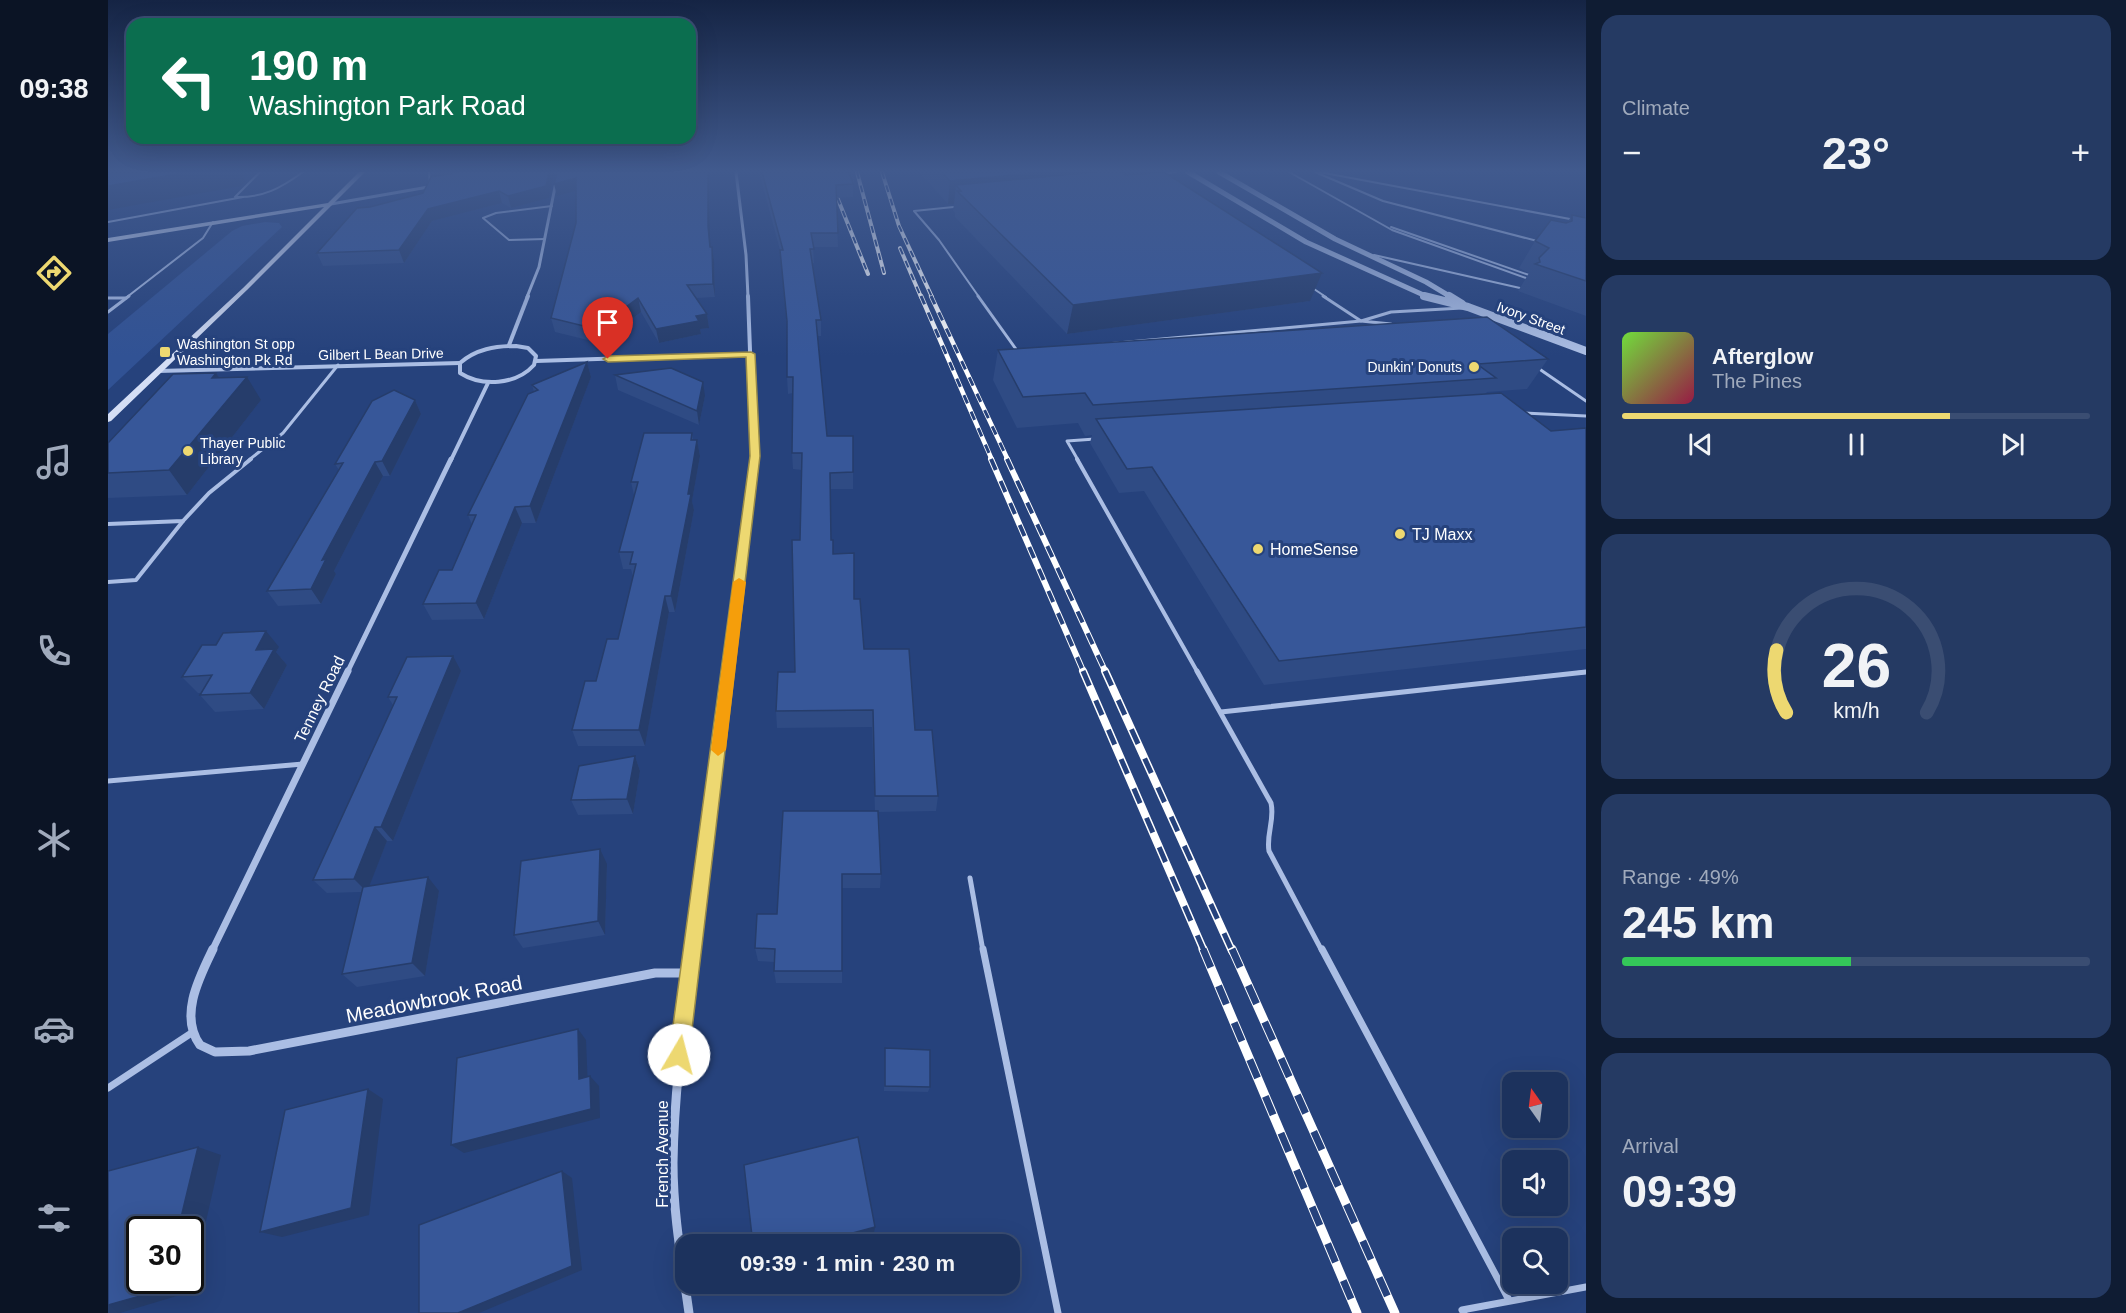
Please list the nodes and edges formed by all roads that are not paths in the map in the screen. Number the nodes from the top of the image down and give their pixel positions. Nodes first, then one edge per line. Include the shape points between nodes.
1 (147, 233) edge
2 (206, 233) edge
3 (301, 233) edge
4 (501, 233) edge
5 (546, 233) edge
6 (743, 233) edge
7 (933, 233) edge
8 (1230, 233) edge
9 (1290, 233) edge
10 (1328, 233) edge
11 (1403, 233) edge
12 (1409, 233) edge
13 (1508, 233) edge
14 (545, 239) junction
15 (108, 240) edge
16 (1542, 242) edge
17 (1356, 249) junction
18 (1529, 274) dead end
19 (1526, 278) dead end
20 (1520, 288) dead end
21 (108, 298) edge
22 (126, 298) junction
23 (1468, 307) junction
24 (108, 312) edge
25 (1486, 315) junction
26 (1477, 318) edge
27 (1361, 321) junction
28 (1395, 324) edge
29 (509, 345) junction
30 (1586, 351) edge
31 (751, 354) junction
32 (536, 362) junction
33 (460, 363) junction
34 (1531, 363) edge
35 (338, 365) junction
36 (158, 371) junction
37 (488, 383) junction
38 (1586, 401) edge
39 (1517, 413) edge
40 (1586, 416) edge
41 (108, 419) edge
42 (1102, 439) edge
43 (183, 521) junction
44 (108, 524) edge
45 (108, 582) edge
46 (1586, 672) edge
47 (1221, 712) junction
48 (303, 764) junction
49 (108, 781) edge
50 (970, 878) dead end
51 (690, 973) junction
52 (193, 1032) junction
53 (108, 1088) edge
54 (1586, 1287) edge
55 (1509, 1300) junction
56 (689, 1313) edge
57 (1058, 1313) edge
58 (1464, 1313) edge

1 - 15 main road
2 - 22 lane
3 - 36 main road
4 - 14 lane via 509,240
5 - 14 street
6 - 31 street, French Avenue
7 - 27 lane via 1018,352
8 - 27 lane
9 - 23 street, Ivory Street via 1418,294
10 - 17 street, Ivory Street
11 - 19 lane
12 - 18 lane
13 - 16 lane
14 - 29 street via 537,274
17 - 20 lane
17 - 23 street, Ivory Street
21 - 22 lane
22 - 24 lane
23 - 25 street, Ivory Street
23 - 27 lane via 1391,312
25 - 26 lane
25 - 30 street, Ivory Street
27 - 28 lane
29 - 32 street via 532,350
29 - 33 street via 479,351
31 - 32 street
31 - 51 street, French Avenue via 755,456
32 - 37 street via 519,376
33 - 35 street, Gilbert L Bean Drive
33 - 37 street via 461,376
34 - 38 lane
35 - 36 street, Gilbert L Bean Drive
35 - 43 lane via 283,433 208,493
36 - 41 main road
37 - 48 street, Tenney Road
39 - 40 lane
42 - 47 lane via 1067,441
43 - 44 lane
43 - 45 lane via 136,580
46 - 47 lane
47 - 55 lane via 1273,808 1274,819 1267,838 1269,851
48 - 49 lane
48 - 52 street, Tenney Road via 196,985 190,1015
50 - 57 lane
51 - 52 street, Meadowbrook Road via 633,977 249,1051 210,1051 199,1044
51 - 56 street, French Avenue via 677,1074 673,1164 675,1212
52 - 53 lane
54 - 55 lane
55 - 58 lane via 1462,1310

